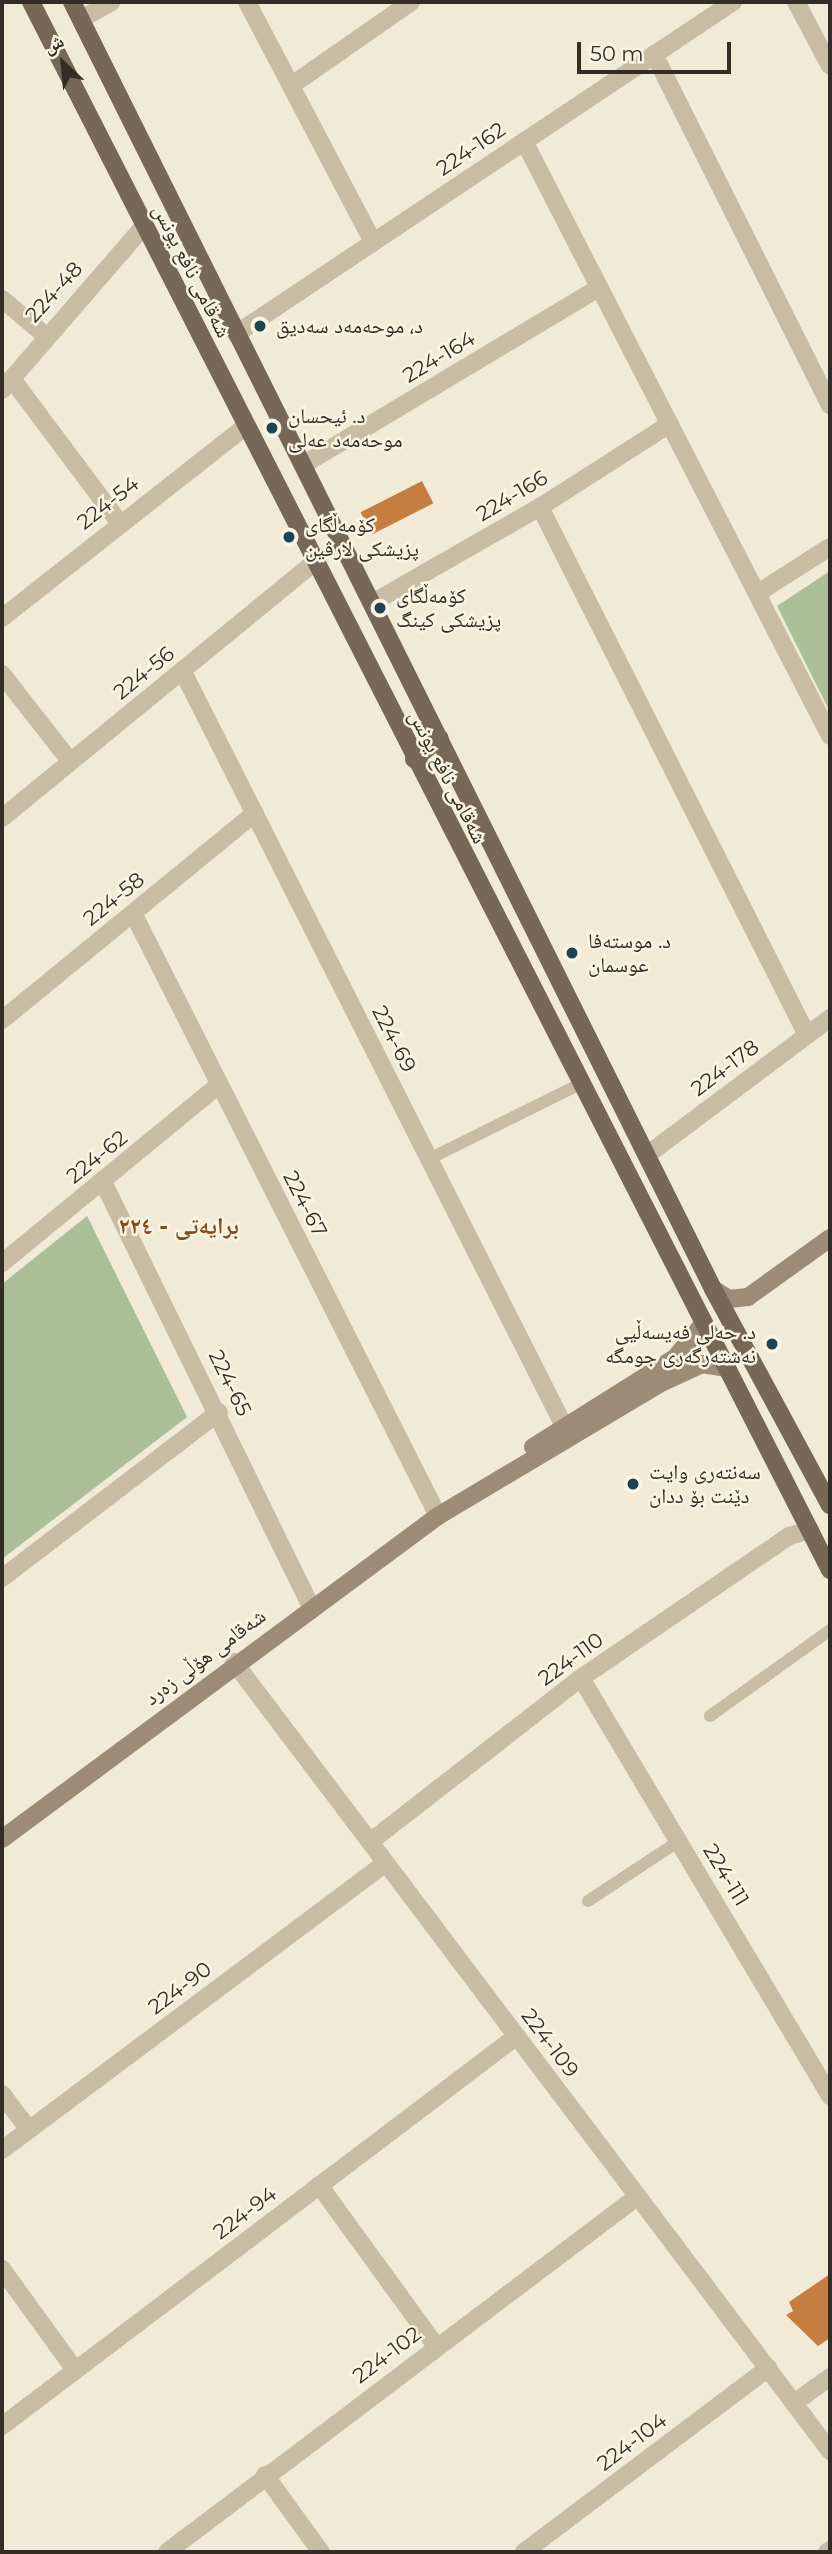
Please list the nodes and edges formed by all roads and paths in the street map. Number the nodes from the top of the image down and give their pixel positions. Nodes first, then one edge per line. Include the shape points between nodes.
1 (31, 2) edge
2 (72, 2) edge
3 (112, 2) edge
4 (247, 2) edge
5 (411, 2) edge
6 (733, 2) edge
7 (796, 2) edge
8 (81, 19) junction
9 (654, 54) junction
10 (830, 66) edge
11 (292, 85) junction
12 (524, 141) junction
13 (144, 226) junction
14 (373, 242) junction
15 (599, 289) junction
16 (2, 299) edge
17 (236, 334) junction
18 (46, 335) junction
19 (7, 384) edge
20 (830, 405) edge
21 (670, 424) junction
22 (245, 427) junction
23 (303, 465) junction
24 (540, 507) junction
25 (119, 522) junction
26 (830, 547) edge
27 (313, 563) junction
28 (758, 593) junction
29 (374, 602) junction
30 (2, 618) edge
31 (183, 672) junction
32 (2, 674) edge
33 (830, 737) edge
34 (440, 738) junction
35 (414, 760) junction
36 (70, 761) junction
37 (255, 813) junction
38 (2, 818) edge
39 (133, 913) junction
40 (830, 1018) edge
41 (2, 1020) edge
42 (807, 1035) junction
43 (580, 1083) junction
44 (219, 1085) junction
45 (647, 1155) junction
46 (429, 1159) junction
47 (103, 1182) junction
48 (830, 1238) edge
49 (2, 1263) edge
50 (713, 1289) junction
51 (748, 1297) junction
52 (702, 1324) junction
53 (740, 1338) junction
54 (726, 1367) junction
55 (219, 1412) junction
56 (564, 1426) junction
57 (830, 1505) edge
58 (438, 1516) junction
59 (810, 1530) junction
60 (830, 1570) edge
61 (2, 1578) edge
62 (311, 1606) junction
63 (830, 1630) edge
64 (234, 1662) junction
65 (582, 1678) junction
66 (710, 1716) dead end
67 (2, 1839) edge
68 (679, 1841) junction
69 (370, 1842) junction
70 (386, 1863) junction
71 (588, 1901) dead end
72 (517, 2036) junction
73 (2, 2094) edge
74 (830, 2096) edge
75 (30, 2130) junction
76 (2, 2150) edge
77 (319, 2185) junction
78 (638, 2196) junction
79 (2, 2269) edge
80 (436, 2346) junction
81 (768, 2368) junction
82 (75, 2370) junction
83 (830, 2377) edge
84 (794, 2403) junction
85 (2, 2426) edge
86 (830, 2451) edge
87 (265, 2475) junction
88 (167, 2552) edge
89 (321, 2552) edge
90 (524, 2552) edge

1 - 13 main road, شەقامی نافع یونس
2 - 8 main road, شەقامی نافع یونس
3 - 8 street
4 - 11 street
5 - 11 street
6 - 9 street, 224-162
7 - 10 street
8 - 17 main road, شەقامی نافع یونس
9 - 12 street, 224-162
9 - 20 street
11 - 14 street
12 - 14 street, 224-162
12 - 15 street
13 - 18 street, 224-48
13 - 22 main road, شەقامی نافع یونس
14 - 17 street, 224-162
15 - 21 street
15 - 23 street, 224-164
16 - 18 street
17 - 23 main road, شەقامی نافع یونس
18 - 19 street, 224-48
19 - 25 street
21 - 24 street, 224-166
21 - 28 street
22 - 25 street, 224-54
22 - 27 main road, شەقامی نافع یونس
23 - 29 main road, شەقامی نافع یونس
24 - 29 street, 224-166
24 - 42 street
25 - 30 street, 224-54
26 - 28 street
27 - 31 street, 224-56
27 - 35 main road, شەقامی نافع یونس
28 - 33 street
29 - 34 main road, شەقامی نافع یونس
31 - 36 street, 224-56
31 - 37 street, 224-69
32 - 36 street
34 - 35 main road
34 - 45 main road, شەقامی نافع یونس
35 - 43 main road, شەقامی نافع یونس
36 - 38 street, 224-56
37 - 39 street, 224-58
37 - 46 street, 224-69
39 - 41 street, 224-58
39 - 44 street, 224-67
40 - 42 street, 224-178
42 - 45 street, 224-178
43 - 46 lane
43 - 52 main road, شەقامی نافع یونس
44 - 47 street, 224-62
44 - 58 street, 224-67
45 - 50 main road, شەقامی نافع یونس
46 - 56 street, 224-69
47 - 49 street, 224-62
47 - 55 street, 224-65
48 - 51 street
50 - 51 street via 729,1300
50 - 53 main road, شەقامی نافع یونس
51 - 53 street via 738,1316
52 - 54 main road, شەقامی نافع یونس
52 - 56 street, شەقامی هۆڵی زەرد via 675,1358
53 - 57 main road, شەقامی نافع یونس
54 - 58 street, شەقامی هۆڵی زەرد via 702,1364 663,1382
54 - 59 main road, شەقامی نافع یونس
55 - 61 street
55 - 62 street, 224-65
56 - 58 street, شەقامی هۆڵی زەرد via 443,1506
58 - 62 street, شەقامی هۆڵی زەرد
59 - 60 main road, شەقامی نافع یونس
59 - 65 street, 224-110 via 789,1536
62 - 64 street, شەقامی هۆڵی زەرد
63 - 66 lane
64 - 67 street, شەقامی هۆڵی زەرد
64 - 69 street, 224-109
65 - 68 street, 224-111
65 - 69 street, 224-110
68 - 71 lane
68 - 74 street, 224-111
69 - 70 street, 224-109
70 - 72 street, 224-109
70 - 75 street, 224-90
72 - 77 street, 224-94
72 - 78 street, 224-109
73 - 75 street
75 - 76 street, 224-90
77 - 80 street
77 - 82 street, 224-94
78 - 80 street, 224-102
78 - 81 street, 224-109
79 - 82 street
80 - 87 street, 224-102
81 - 84 street, 224-109
81 - 90 street, 224-104
82 - 85 street, 224-94
83 - 84 street
84 - 86 street, 224-109
87 - 88 street, 224-102
87 - 89 street

